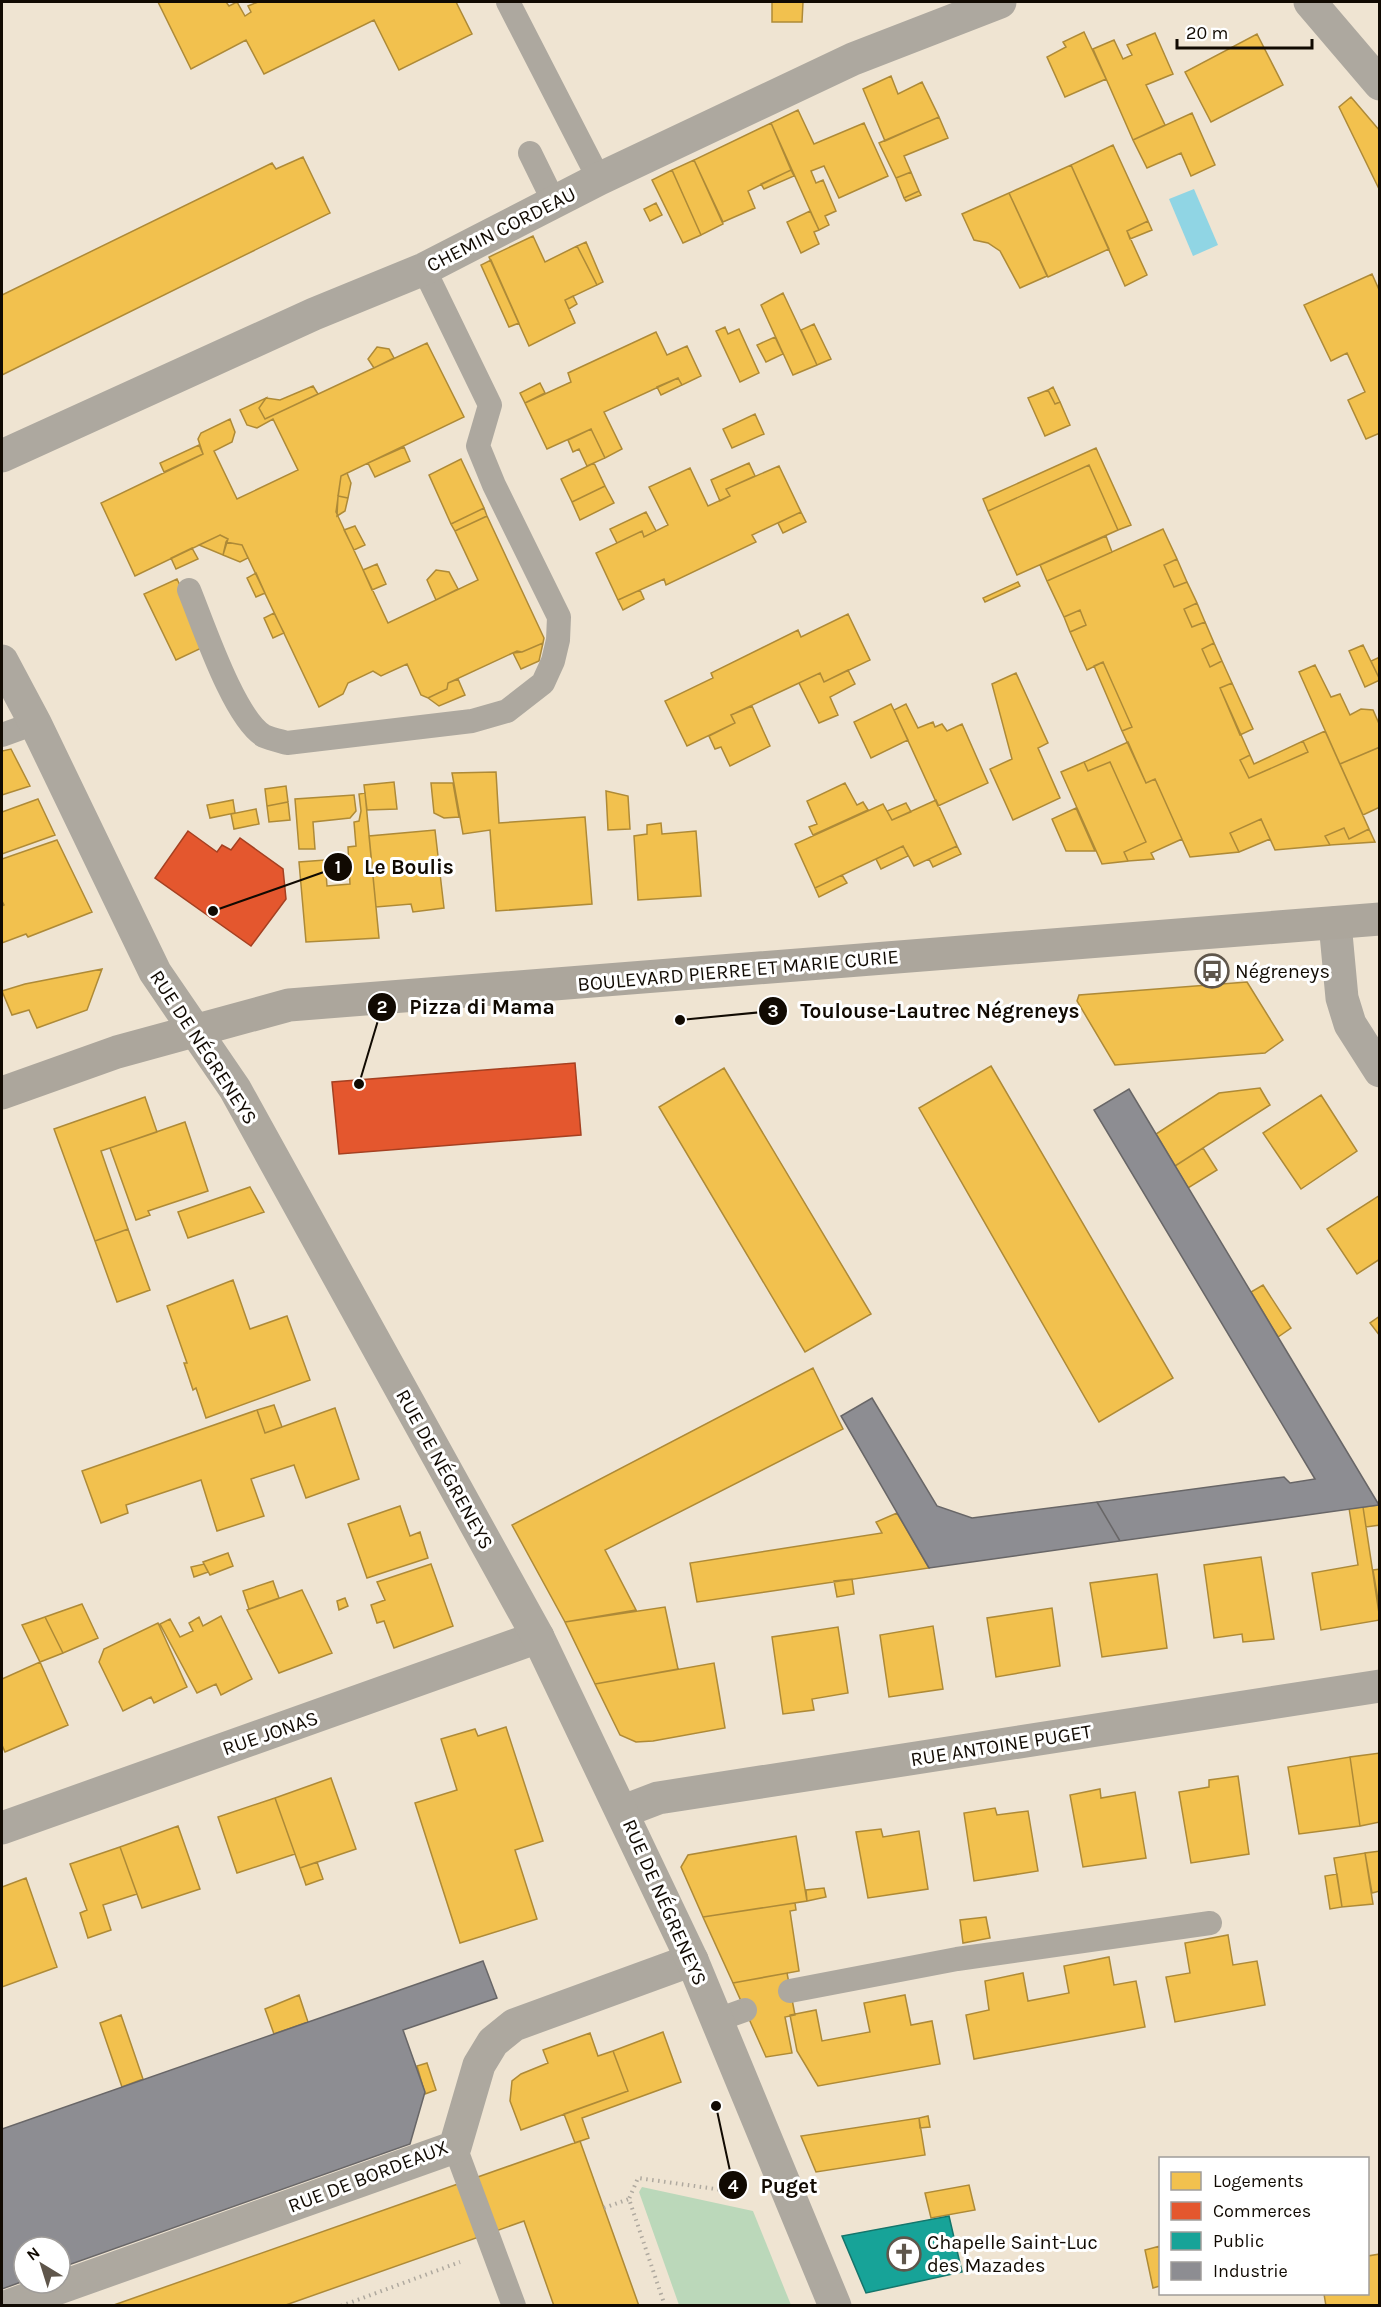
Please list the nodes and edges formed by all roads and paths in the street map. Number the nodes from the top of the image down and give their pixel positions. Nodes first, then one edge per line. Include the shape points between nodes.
1 (508, 2) edge
2 (1000, 2) edge
3 (1310, 2) edge
4 (1380, 84) edge
5 (530, 153) dead end
6 (598, 180) junction
7 (554, 202) junction
8 (424, 268) junction
9 (2, 456) edge
10 (189, 590) dead end
11 (2, 661) edge
12 (35, 723) junction
13 (2, 735) edge
14 (1380, 919) edge
15 (1335, 922) junction
16 (194, 1030) junction
17 (1380, 1071) edge
18 (2, 1093) edge
19 (538, 1637) junction
20 (1380, 1686) edge
21 (624, 1811) junction
22 (2, 1828) edge
23 (1210, 1923) dead end
24 (692, 1960) junction
25 (790, 1992) dead end
26 (455, 2147) junction
27 (786, 2188) junction
28 (629, 2199) junction
29 (604, 2208) dead end
30 (494, 2250) junction
31 (8, 2306) edge
32 (340, 2306) edge
33 (514, 2306) edge
34 (665, 2306) edge
35 (835, 2306) edge

1 - 6 lane
2 - 6 street, CHEMIN CORDEAU via 853,59
3 - 4 street
5 - 7 lane
6 - 7 street, CHEMIN CORDEAU
7 - 8 street, CHEMIN CORDEAU
8 - 9 street, CHEMIN CORDEAU
8 - 10 lane via 490,405 478,446 559,617 553,661 543,683 507,711 472,721 287,743 264,735 250,721 229,686
11 - 12 street, RUE DE NÉGRENEYS
12 - 13 lane
12 - 16 street, RUE DE NÉGRENEYS via 155,972
14 - 15 main road, BOULEVARD PIERRE ET MARIE CURIE
15 - 16 main road, BOULEVARD PIERRE ET MARIE CURIE via 305,1003
15 - 17 street via 1339,978 1350,1024
16 - 18 main road, BOULEVARD PIERRE ET MARIE CURIE via 117,1052
16 - 19 street, RUE DE NÉGRENEYS via 235,1089
19 - 21 street, RUE DE NÉGRENEYS
19 - 22 street, RUE JONAS
20 - 21 street, RUE ANTOINE PUGET via 658,1798
21 - 24 street, RUE DE NÉGRENEYS
23 - 25 lane via 957,1959
24 - 26 street, RUE DE BORDEAUX via 514,2025 493,2042 479,2065
24 - 27 street, RUE DE NÉGRENEYS via 731,2015
26 - 30 lane
26 - 31 street, RUE DE BORDEAUX
27 - 28 path via 746,2194 638,2178
27 - 35 street, RUE DE NÉGRENEYS
28 - 29 path
28 - 34 path
30 - 32 path
30 - 33 lane

